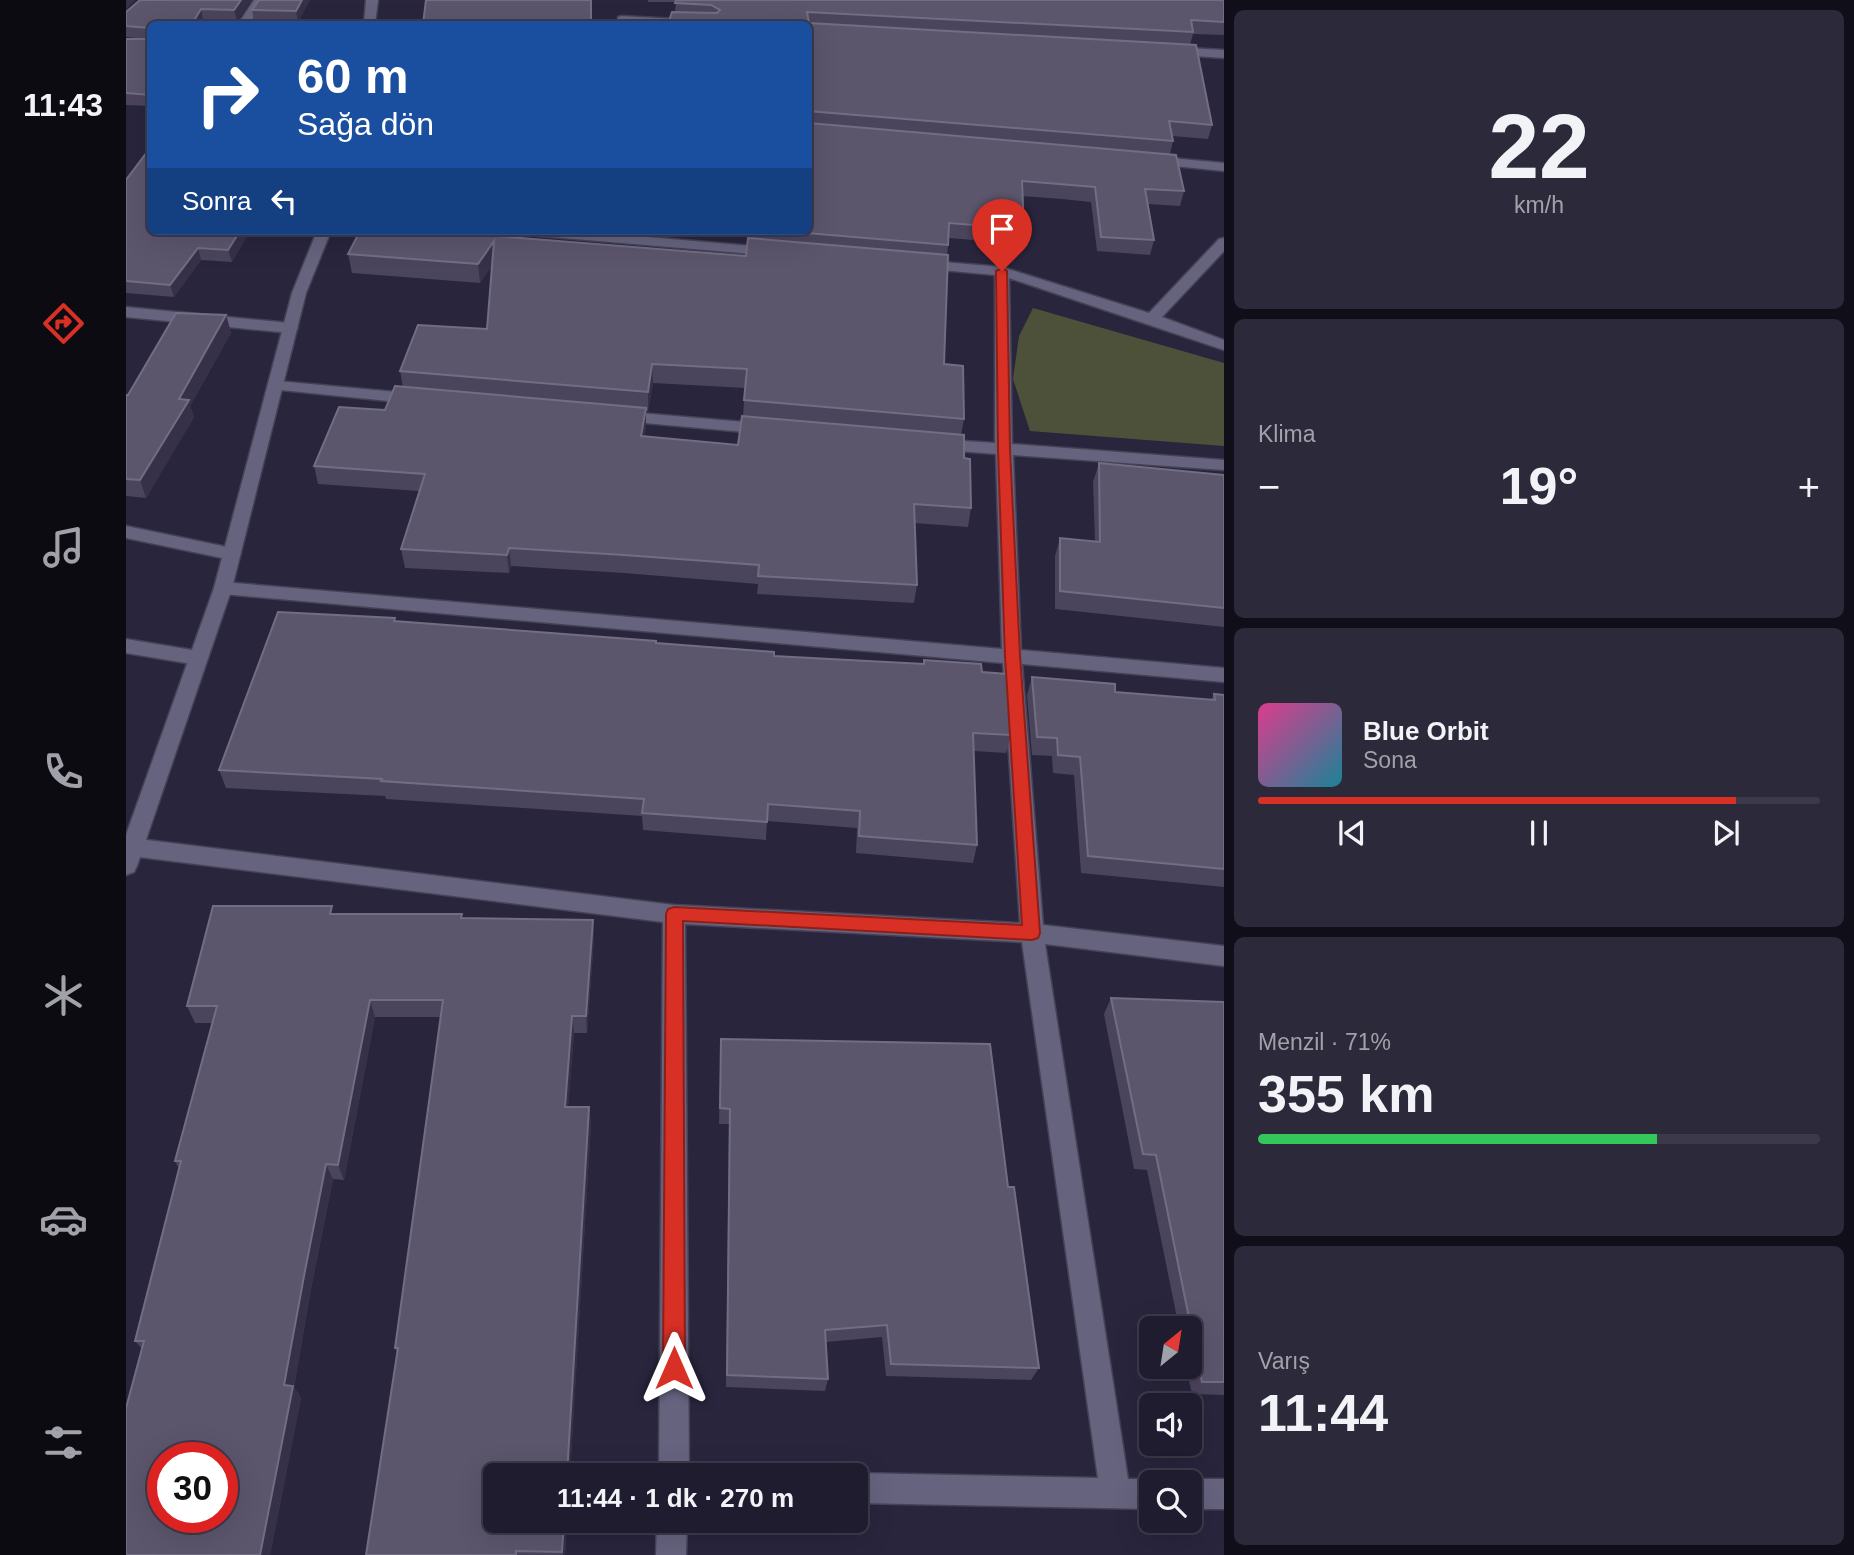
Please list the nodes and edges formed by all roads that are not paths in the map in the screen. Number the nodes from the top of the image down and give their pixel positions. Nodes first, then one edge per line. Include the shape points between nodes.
1 (260, 0) edge
2 (372, 0) edge
3 (622, 18) edge
4 (245, 21) edge
5 (370, 21) edge
6 (666, 21) edge
7 (1155, 50) edge
8 (1224, 54) edge
9 (1141, 160) edge
10 (1224, 167) edge
11 (322, 235) edge
12 (574, 235) edge
13 (1224, 242) edge
14 (785, 253) edge
15 (907, 263) edge
16 (1002, 271) junction
17 (131, 313) edge
18 (1152, 319) junction
19 (126, 327) edge
20 (290, 328) junction
21 (1224, 345) edge
22 (277, 386) junction
23 (442, 401) edge
24 (606, 415) edge
25 (785, 431) edge
26 (922, 443) edge
27 (1004, 450) junction
28 (1224, 465) edge
29 (126, 532) edge
30 (232, 554) junction
31 (223, 588) junction
32 (126, 646) edge
33 (1012, 656) junction
34 (198, 658) junction
35 (1224, 675) edge
36 (128, 853) edge
37 (674, 914) junction
38 (1032, 933) junction
39 (1224, 956) edge
40 (674, 1463) edge
41 (868, 1488) edge
42 (1115, 1494) junction
43 (1139, 1494) edge
44 (1202, 1494) edge
45 (1224, 1494) edge
46 (672, 1533) edge
47 (671, 1555) edge

1 - 4 street
2 - 5 street
3 - 6 street
7 - 8 street
9 - 10 street
11 - 20 street
12 - 14 street
13 - 18 street
15 - 16 street
16 - 18 street
16 - 27 street
17 - 19 street
17 - 20 street
18 - 21 street
20 - 22 street
22 - 23 street
22 - 30 street
24 - 25 street
26 - 27 street
27 - 28 street
27 - 33 street
29 - 30 street
30 - 31 street
31 - 33 street
31 - 34 street
32 - 34 street
33 - 35 street
33 - 38 street
34 - 36 street
36 - 37 street
37 - 38 street
37 - 40 street
38 - 39 street
38 - 42 street
41 - 42 street
42 - 43 street
44 - 45 street
46 - 47 street

